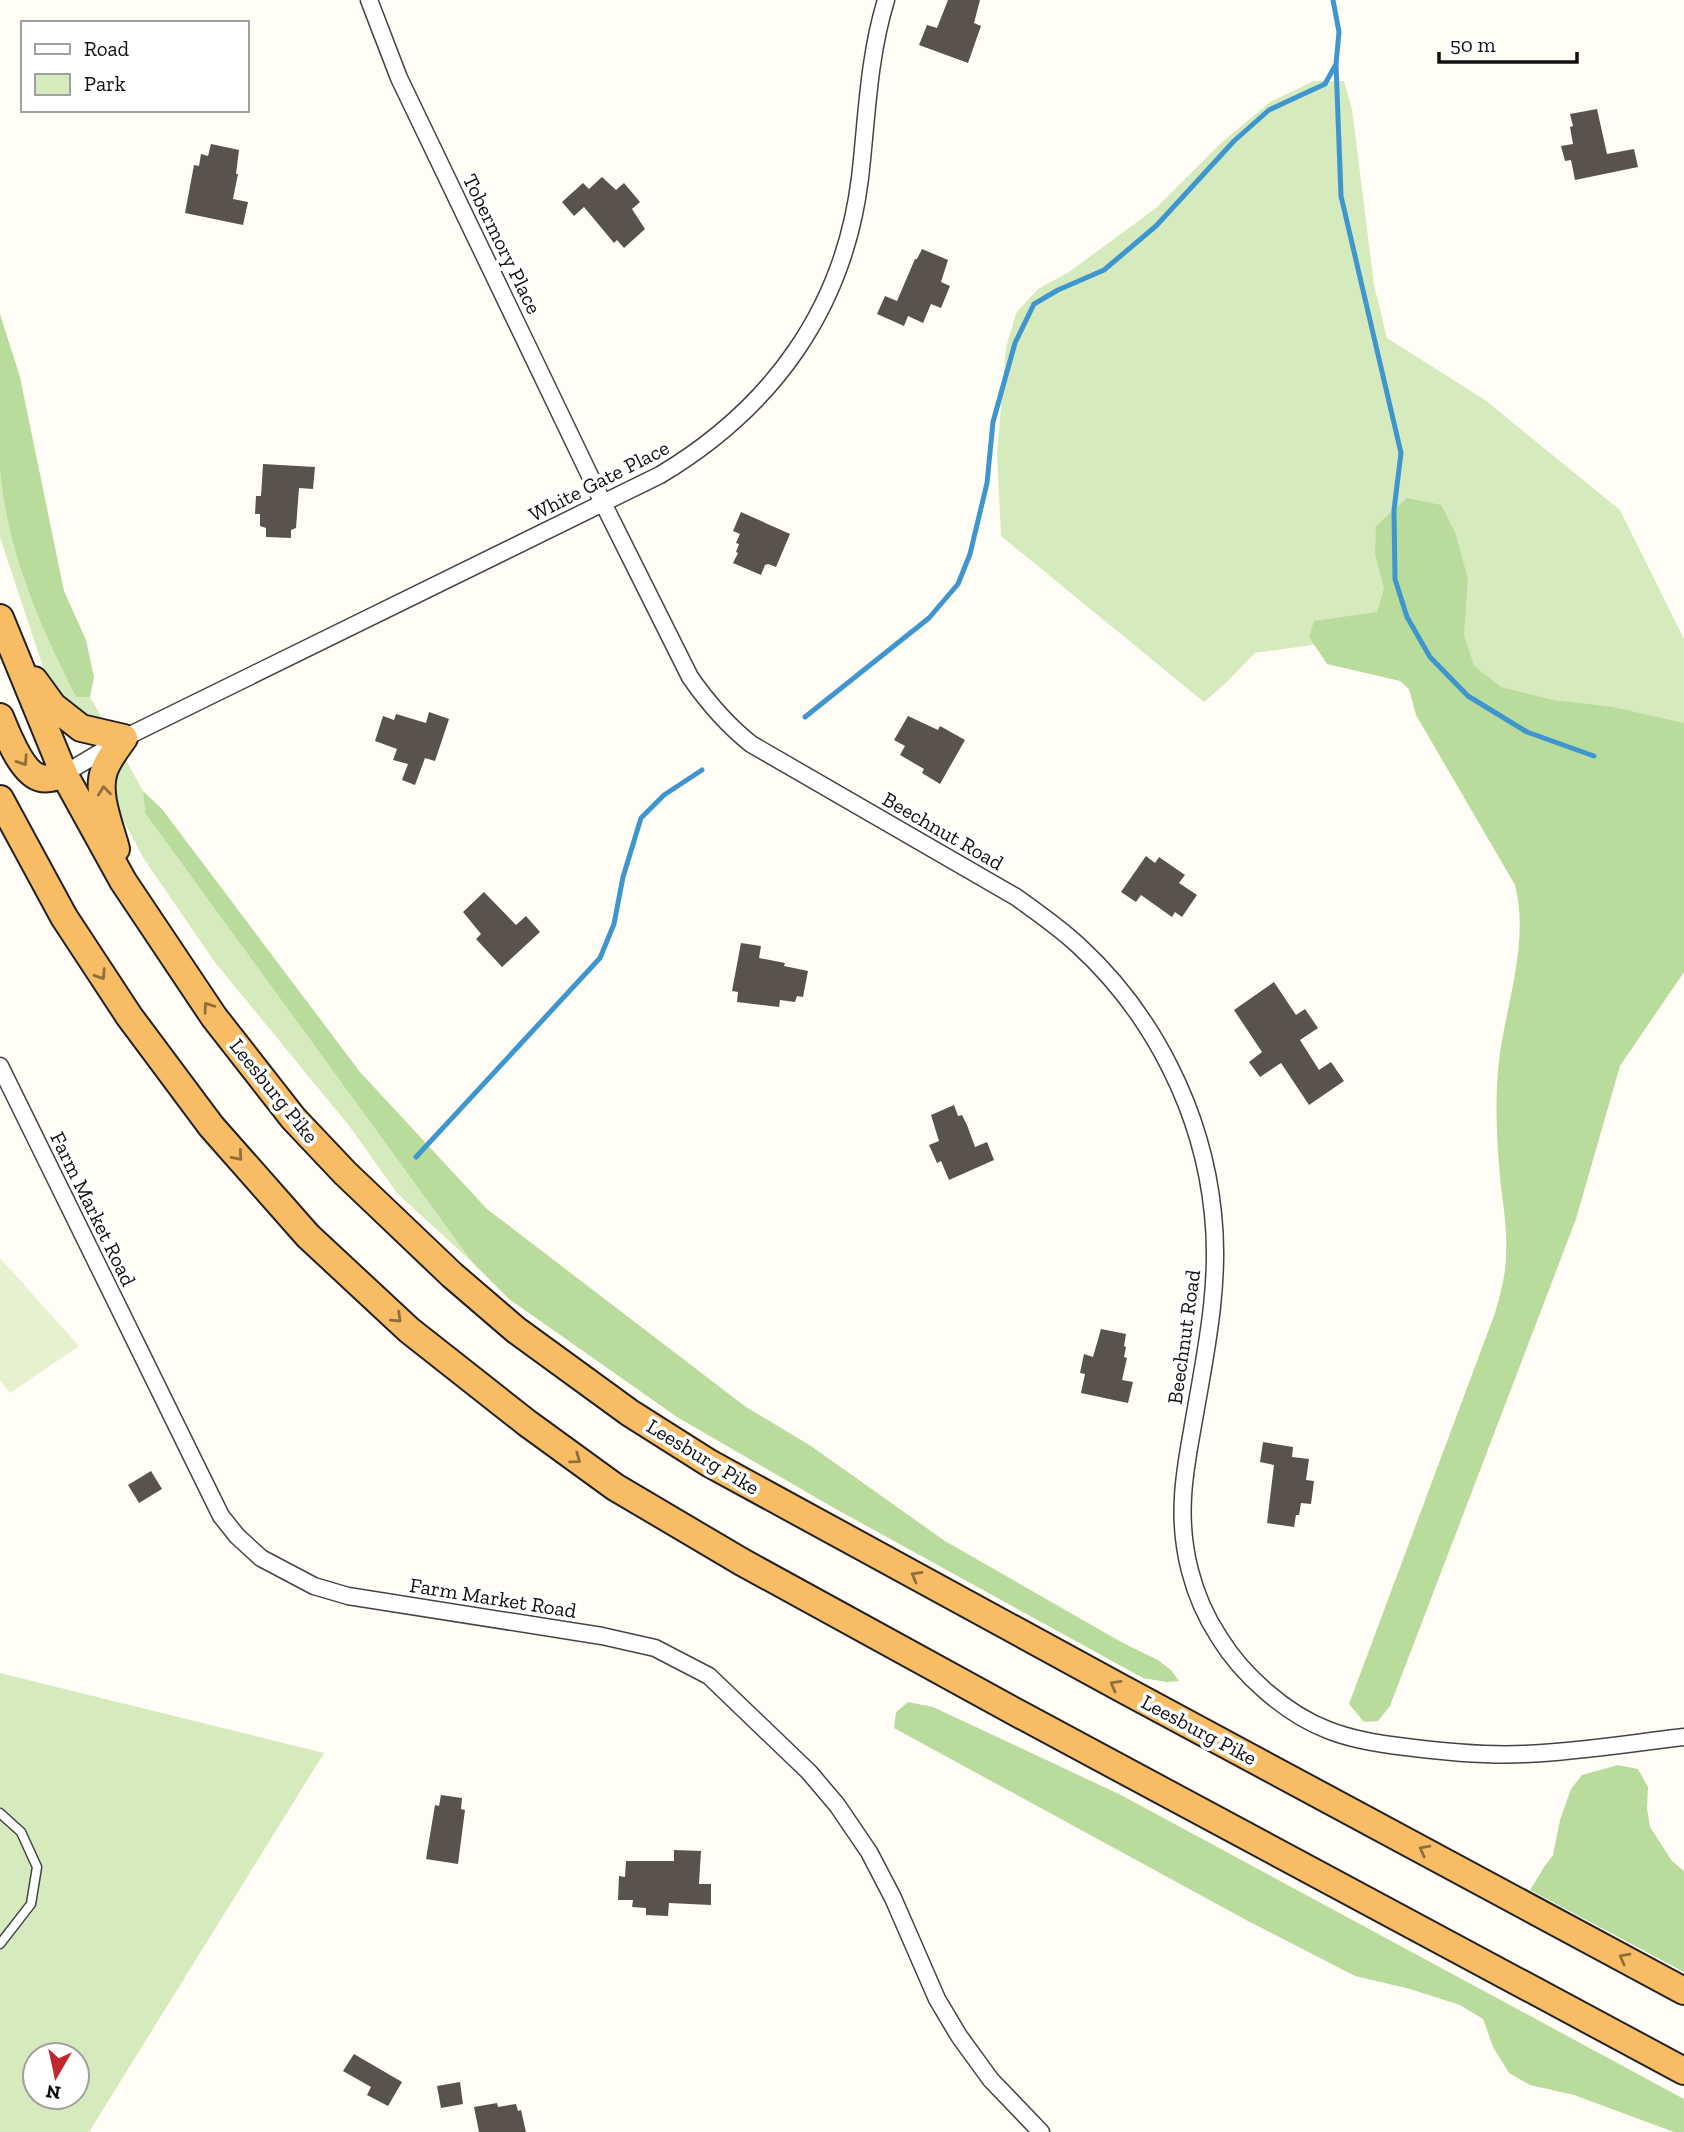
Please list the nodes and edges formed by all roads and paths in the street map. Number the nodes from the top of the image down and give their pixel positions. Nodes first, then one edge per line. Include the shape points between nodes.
1 (369, 0) edge
2 (886, 0) edge
3 (603, 503) junction
4 (0, 618) edge
5 (12, 649) junction
6 (0, 717) edge
7 (124, 738) junction
8 (64, 774) junction
9 (0, 799) edge
10 (0, 839) edge
11 (123, 881) junction
12 (64, 917) junction
13 (0, 1066) edge
14 (1684, 1737) edge
15 (0, 1813) edge
16 (0, 1944) edge
17 (1684, 1991) edge
18 (1684, 2071) edge
19 (1022, 2126) edge
20 (1041, 2132) edge

1 - 3 street, Tobermory Place via 399,78
2 - 3 street, White Gate Place via 871,62 856,209 834,283 817,318 797,351 749,410 660,475
3 - 7 street, White Gate Place
3 - 14 street, Beechnut Road via 690,677 726,723 751,744 1016,897 1053,923 1112,979 1163,1052 1195,1127 1213,1214 1213,1303 1182,1496 1187,1561 1210,1624 1250,1678 1325,1730 1393,1746 1524,1754
4 - 5 highway, Leesburg Pike
5 - 7 highway via 66,718 80,728
5 - 8 highway, Leesburg Pike
6 -> 8 highway via 31,773 41,778
7 - 8 street, White Gate Place
11 -> 7 highway via 102,790 107,763
8 - 11 highway, Leesburg Pike
9 - 12 highway
10 - 12 highway
17 -> 11 highway, Leesburg Pike via 709,1463 611,1399 516,1330 452,1275 319,1146 214,1017
12 -> 18 highway via 128,1016 211,1126 308,1236 470,1380 615,1487 1021,1715
13 - 19 street, Farm Market Road via 178,1432 221,1516 237,1536 287,1573 348,1597 602,1636 655,1648 709,1676 837,1805 887,1886 937,1999
15 - 16 lane via 21,1832 37,1867 31,1904
19 - 20 street, Farm Market Road

